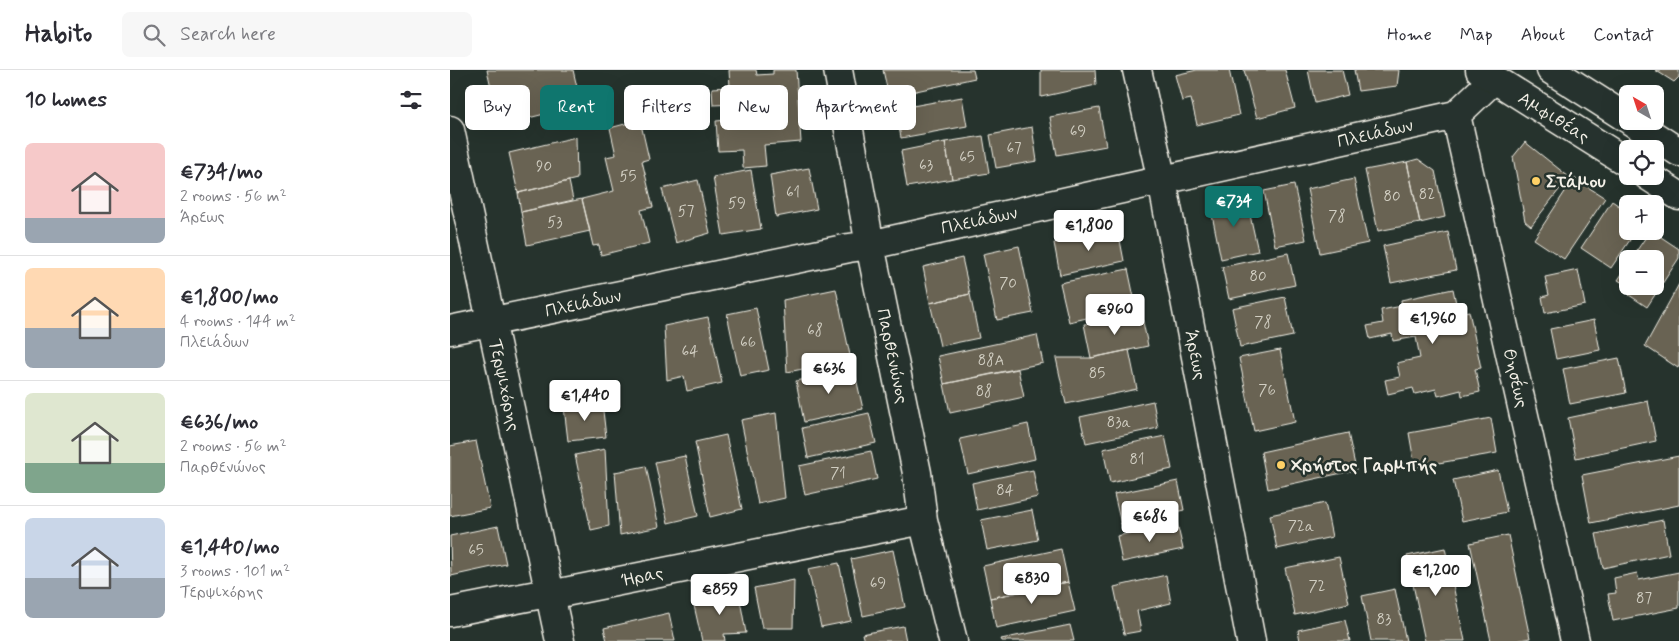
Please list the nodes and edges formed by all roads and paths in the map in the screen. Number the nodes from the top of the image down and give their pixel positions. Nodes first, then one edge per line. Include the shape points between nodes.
1 (838, 70) edge
2 (1137, 70) edge
3 (1557, 72) edge
4 (1487, 74) edge
5 (1619, 113) edge
6 (1456, 115) junction
7 (450, 130) edge
8 (1645, 130) edge
9 (1679, 152) edge
10 (1619, 157) edge
11 (1162, 181) junction
12 (1662, 185) edge
13 (1679, 196) edge
14 (870, 245) junction
15 (491, 321) junction
16 (450, 330) edge
17 (923, 520) junction
18 (550, 595) junction
19 (450, 612) edge
20 (560, 641) edge
21 (953, 641) edge
22 (1251, 641) edge
23 (1575, 641) edge

1 - 14 street, Παρθενώνος
2 - 11 street, Άρεως
3 - 5 street
4 - 6 street
4 - 10 street, Αμφιθέας
6 - 11 street, Πλειάδων
6 - 23 street, Θησέως
7 - 15 street, Τερψιχόρης
8 - 9 street
11 - 14 street, Πλειάδων
11 - 22 street, Άρεως
12 - 13 street
14 - 15 street, Πλειάδων
14 - 17 street, Παρθενώνος
15 - 16 street, Πλειάδων
15 - 18 street, Τερψιχόρης
17 - 18 street, Ήρας
17 - 21 street, Παρθενώνος
18 - 19 street, Ήρας
18 - 20 street, Τερψιχόρης

